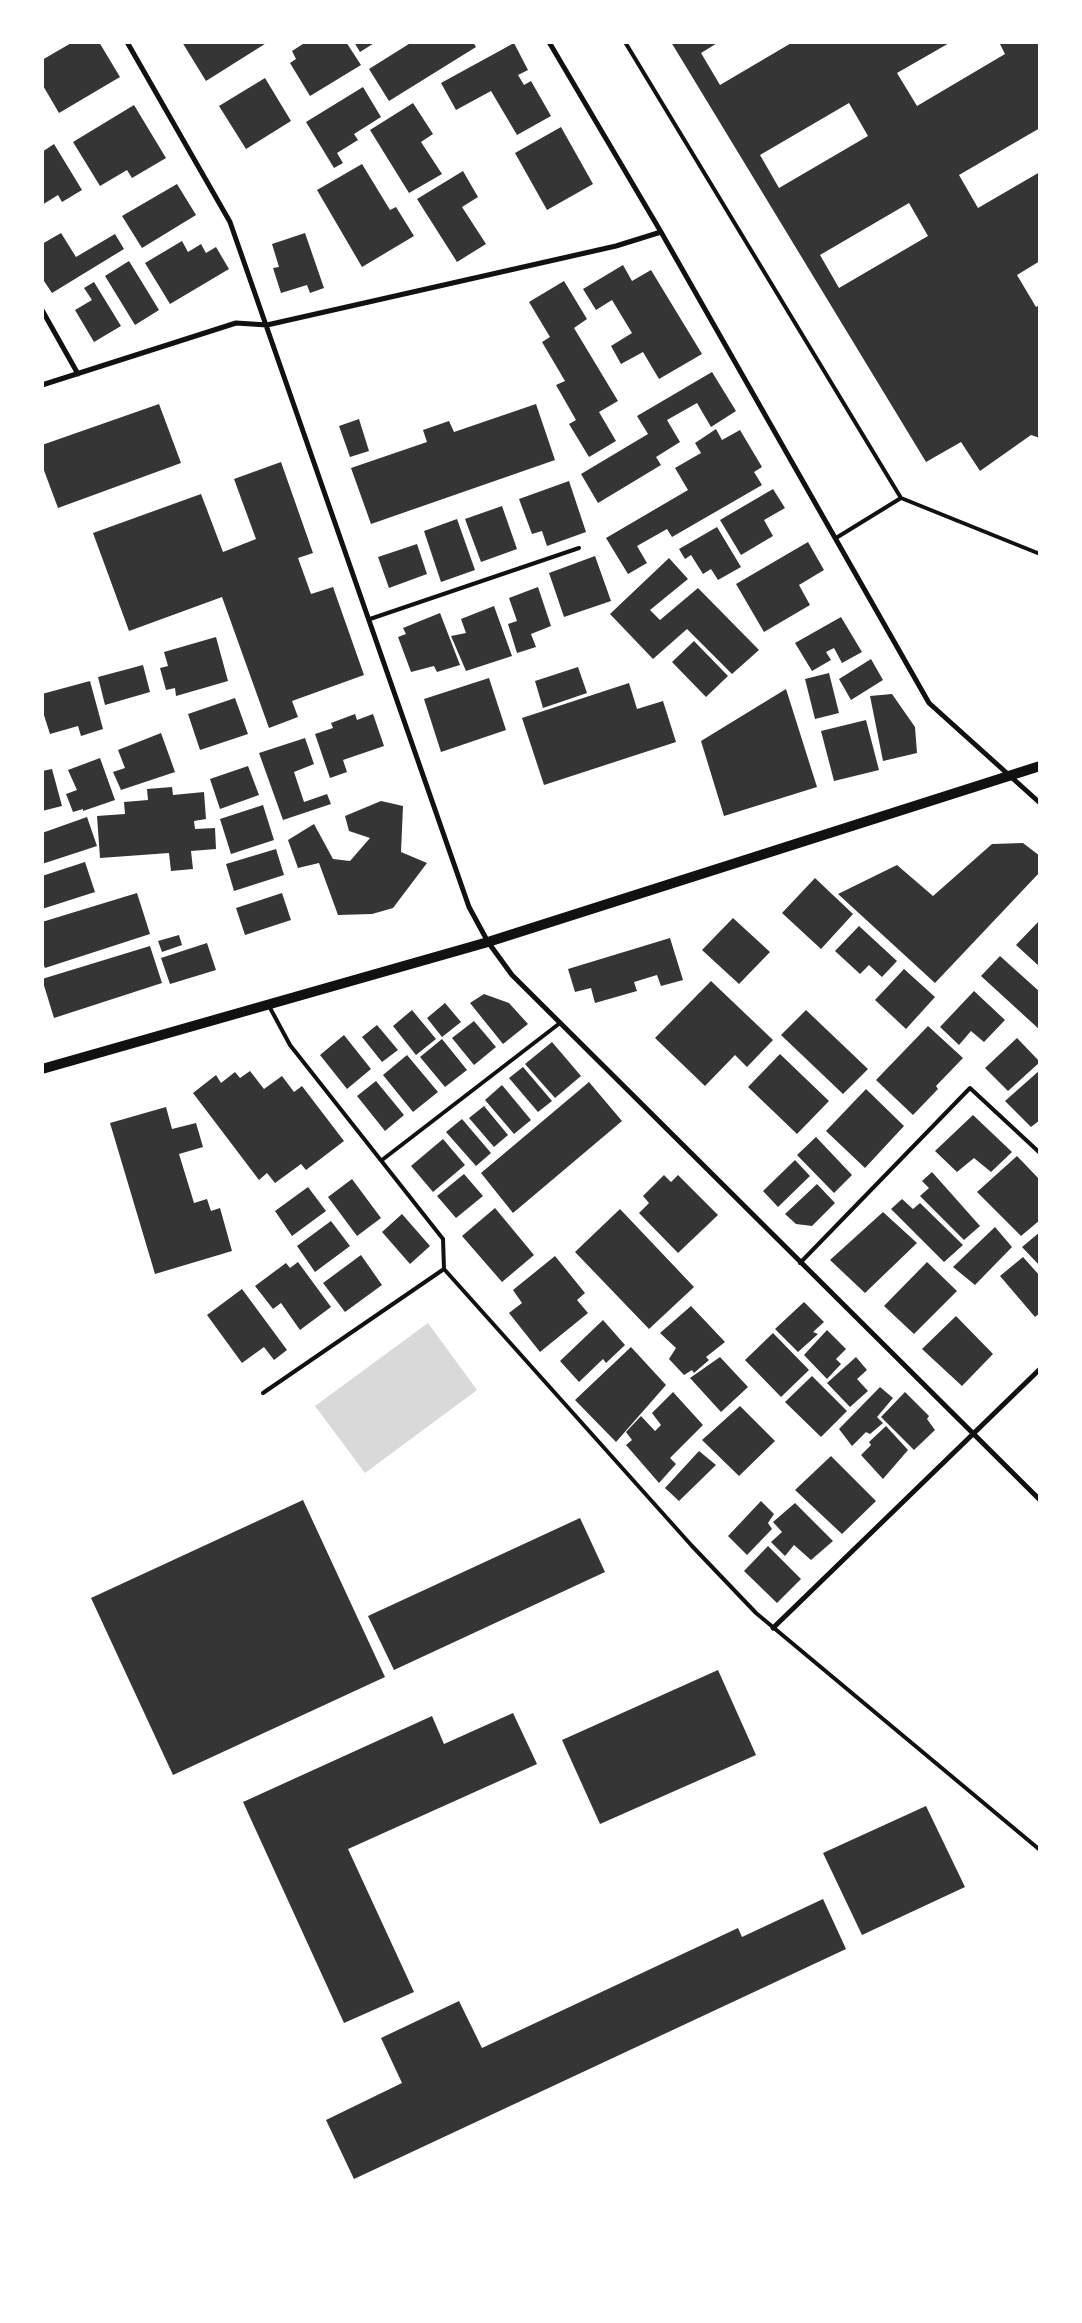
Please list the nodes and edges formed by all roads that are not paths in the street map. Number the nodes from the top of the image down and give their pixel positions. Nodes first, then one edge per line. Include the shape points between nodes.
1 (127, 42) edge
2 (549, 42) edge
3 (625, 42) edge
4 (661, 232) junction
5 (42, 310) edge
6 (267, 325) junction
7 (78, 374) junction
8 (42, 385) edge
9 (901, 498) junction
10 (836, 538) junction
11 (579, 548) dead end
12 (1040, 554) edge
13 (370, 619) junction
14 (1040, 766) edge
15 (1008, 776) junction
16 (1040, 803) edge
17 (488, 942) junction
18 (267, 1004) junction
19 (560, 1023) junction
20 (42, 1069) edge
21 (1040, 1153) edge
22 (382, 1160) junction
23 (800, 1263) junction
24 (444, 1269) junction
25 (1040, 1369) edge
26 (262, 1393) dead end
27 (973, 1433) junction
28 (1040, 1500) edge
29 (773, 1628) junction
30 (1040, 1850) edge

1 - 6 street via 230,222
2 - 4 street
3 - 9 lane
4 - 6 street via 616,246
4 - 10 street
5 - 7 street
6 - 7 street via 236,323
6 - 13 street
7 - 8 street
9 - 10 lane
9 - 12 lane
10 - 15 street via 929,703
11 - 13 lane
13 - 17 street via 469,907
14 - 15 main road
15 - 16 street
15 - 17 main road
17 - 18 main road
17 - 19 street via 512,975
18 - 20 main road
18 - 22 lane via 290,1045
19 - 22 lane
19 - 23 street
21 - 23 lane via 970,1088
22 - 24 lane via 443,1239
23 - 27 street
24 - 26 lane
24 - 29 lane via 692,1546
25 - 27 street
27 - 28 street
27 - 29 street
29 - 30 lane

